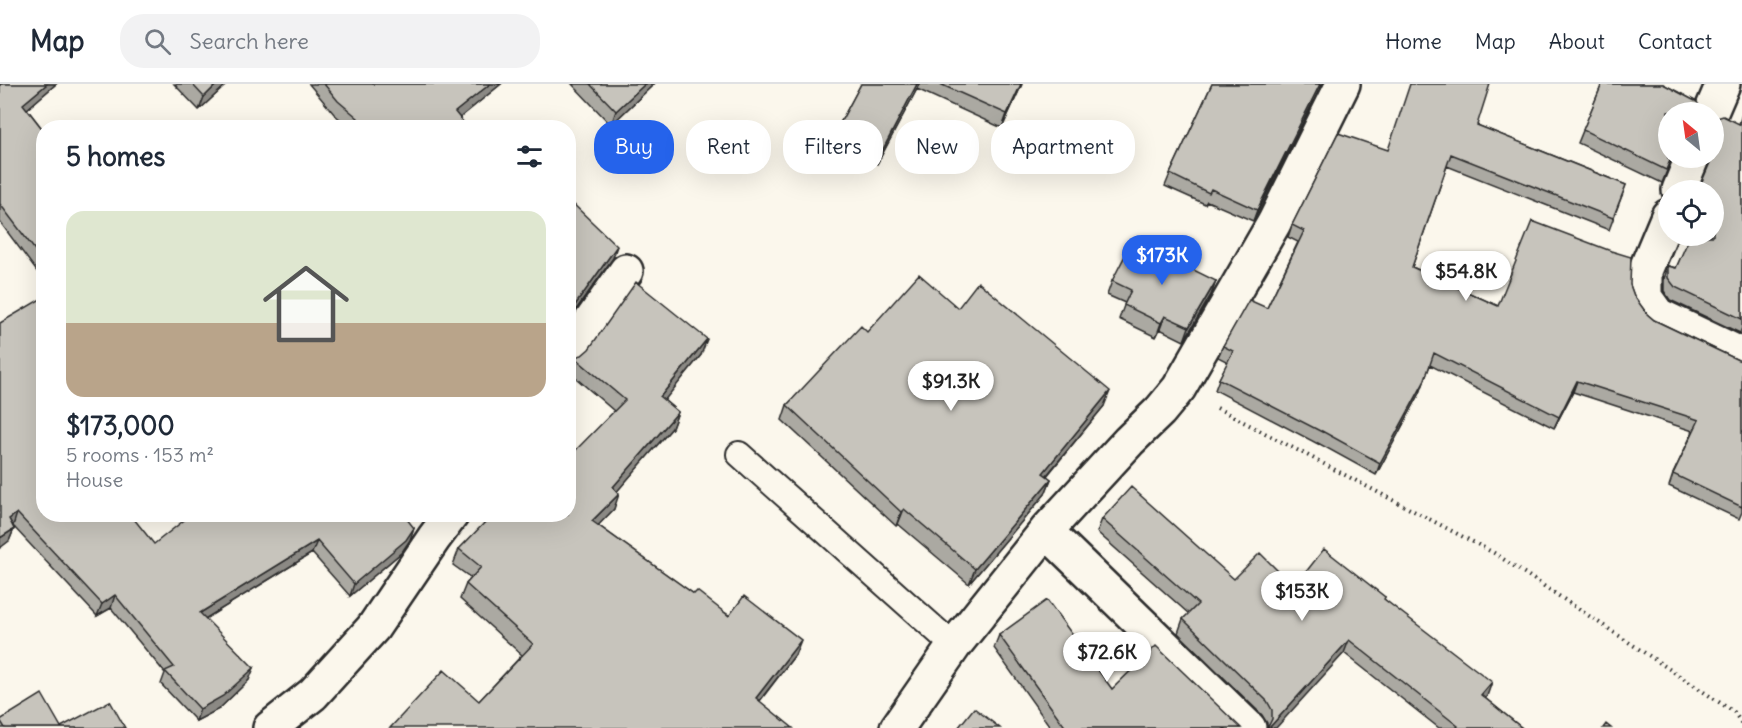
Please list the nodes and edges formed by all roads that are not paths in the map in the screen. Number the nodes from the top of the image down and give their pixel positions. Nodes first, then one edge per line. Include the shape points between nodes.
1 (1343, 84) edge
2 (1723, 84) edge
3 (1715, 102) edge
4 (1658, 240) edge
5 (626, 271) dead end
6 (576, 343) edge
7 (1742, 355) edge
8 (740, 454) dead end
9 (446, 522) edge
10 (1046, 531) junction
11 (954, 646) junction
12 (270, 728) edge
13 (897, 728) edge
14 (1249, 728) edge

1 - 10 street via 1274,223 1179,388
2 - 3 street
4 - 7 street via 1645,271 1645,297 1658,315
5 - 6 street
8 - 11 lane
9 - 12 street via 373,628 313,694
10 - 11 street
10 - 14 street
11 - 13 street

